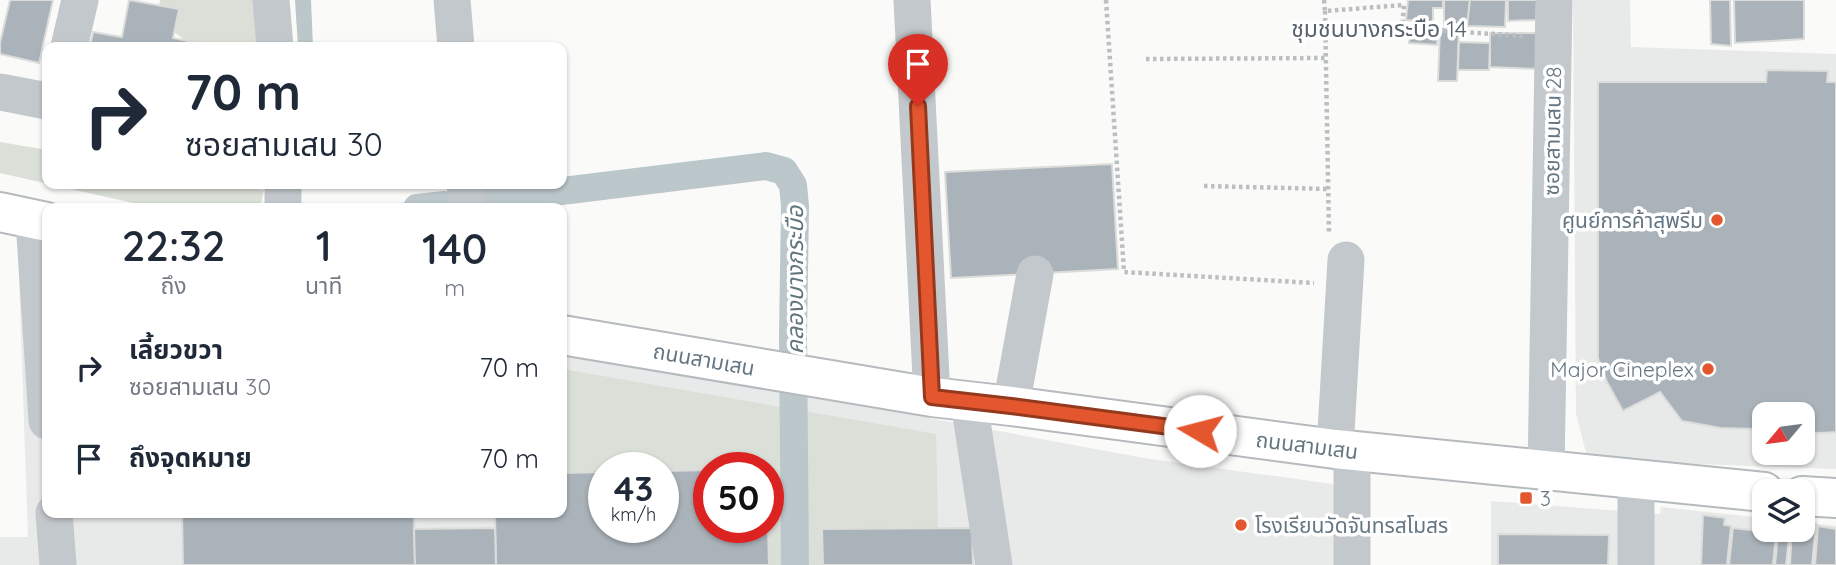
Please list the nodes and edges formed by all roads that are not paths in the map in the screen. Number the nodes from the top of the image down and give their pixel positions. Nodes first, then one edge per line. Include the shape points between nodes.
1 (79, 0) edge
2 (271, 0) edge
3 (452, 0) edge
4 (912, 0) edge
5 (1554, 0) edge
6 (70, 42) edge
7 (275, 42) edge
8 (456, 42) edge
9 (0, 92) edge
10 (42, 100) edge
11 (27, 218) edge
12 (1338, 252) road end
13 (1035, 274) dead end
14 (567, 336) edge
15 (42, 370) edge
16 (951, 399) junction
17 (1011, 406) junction
18 (1344, 450) junction
19 (1546, 472) junction
20 (1636, 480) junction
21 (1752, 491) edge
22 (1815, 497) edge
23 (1836, 498) edge
24 (54, 518) edge
25 (58, 565) edge
26 (994, 565) edge
27 (1352, 565) edge
28 (1636, 565) edge

1 - 6 street
2 - 7 street
3 - 8 street
4 - 16 street
5 - 19 street, ซอยสามเสน 28
9 - 10 street
11 - 15 street
12 - 18 street
13 - 17 street
14 - 16 main road, ถนนสามเสน
16 - 17 main road, ถนนสามเสน
16 - 26 street
17 - 18 main road, ถนนสามเสน
18 - 19 main road, ถนนสามเสน
18 - 27 street
19 - 20 main road, ถนนสามเสน
20 - 21 main road, ถนนสามเสน
20 - 28 street
22 - 23 main road
24 - 25 street

